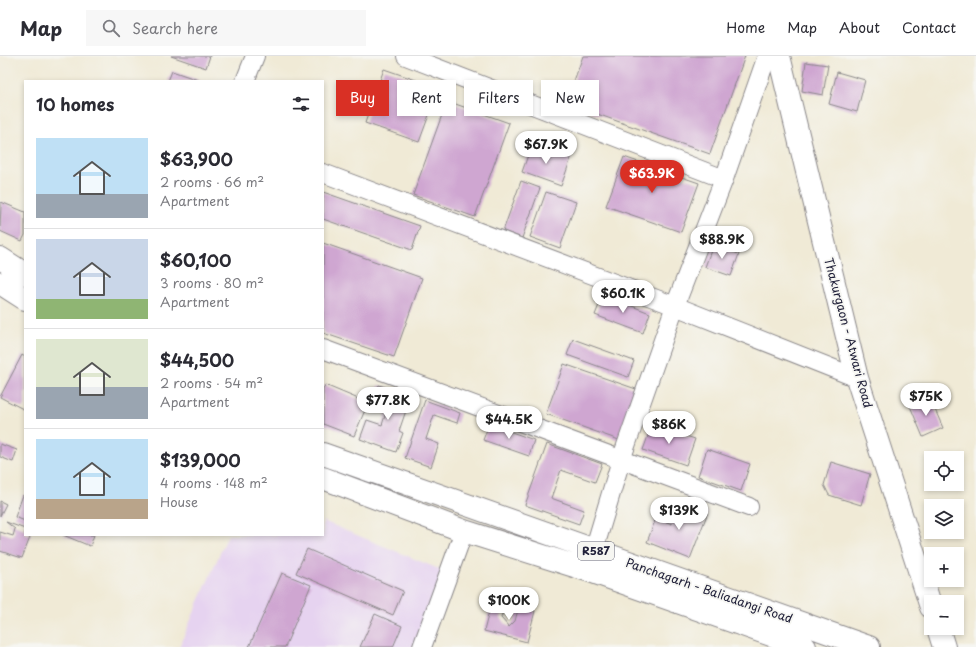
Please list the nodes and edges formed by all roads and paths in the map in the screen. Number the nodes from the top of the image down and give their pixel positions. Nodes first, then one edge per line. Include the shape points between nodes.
1 (254, 56) edge
2 (406, 56) edge
3 (767, 56) edge
4 (779, 56) edge
5 (245, 80) edge
6 (324, 173) edge
7 (724, 179) junction
8 (0, 258) edge
9 (24, 273) edge
10 (0, 284) edge
11 (24, 298) edge
12 (675, 306) junction
13 (324, 349) edge
14 (857, 378) junction
15 (324, 454) edge
16 (621, 460) junction
17 (324, 478) edge
18 (749, 507) dead end
19 (464, 531) junction
20 (594, 550) junction
21 (927, 595) edge
22 (940, 635) edge
23 (422, 647) edge
24 (804, 647) edge
25 (869, 647) edge
26 (944, 647) edge

1 - 5 street
2 - 7 street
3 - 7 street
4 - 14 main road, Thakurgaon - Atwari Road
6 - 12 street
7 - 12 street
8 - 9 main road
10 - 11 main road
12 - 14 street
12 - 16 street
13 - 16 street
14 - 21 main road, Thakurgaon - Atwari Road
15 - 20 main road, Panchagarh - Baliadangi Road / R587
16 - 18 street
16 - 20 street
17 - 19 main road, Panchagarh - Baliadangi Road / R587
19 - 23 street
19 - 24 main road, Panchagarh - Baliadangi Road / R587 via 587,570
20 - 25 main road, Panchagarh - Baliadangi Road / R587
22 - 26 main road

